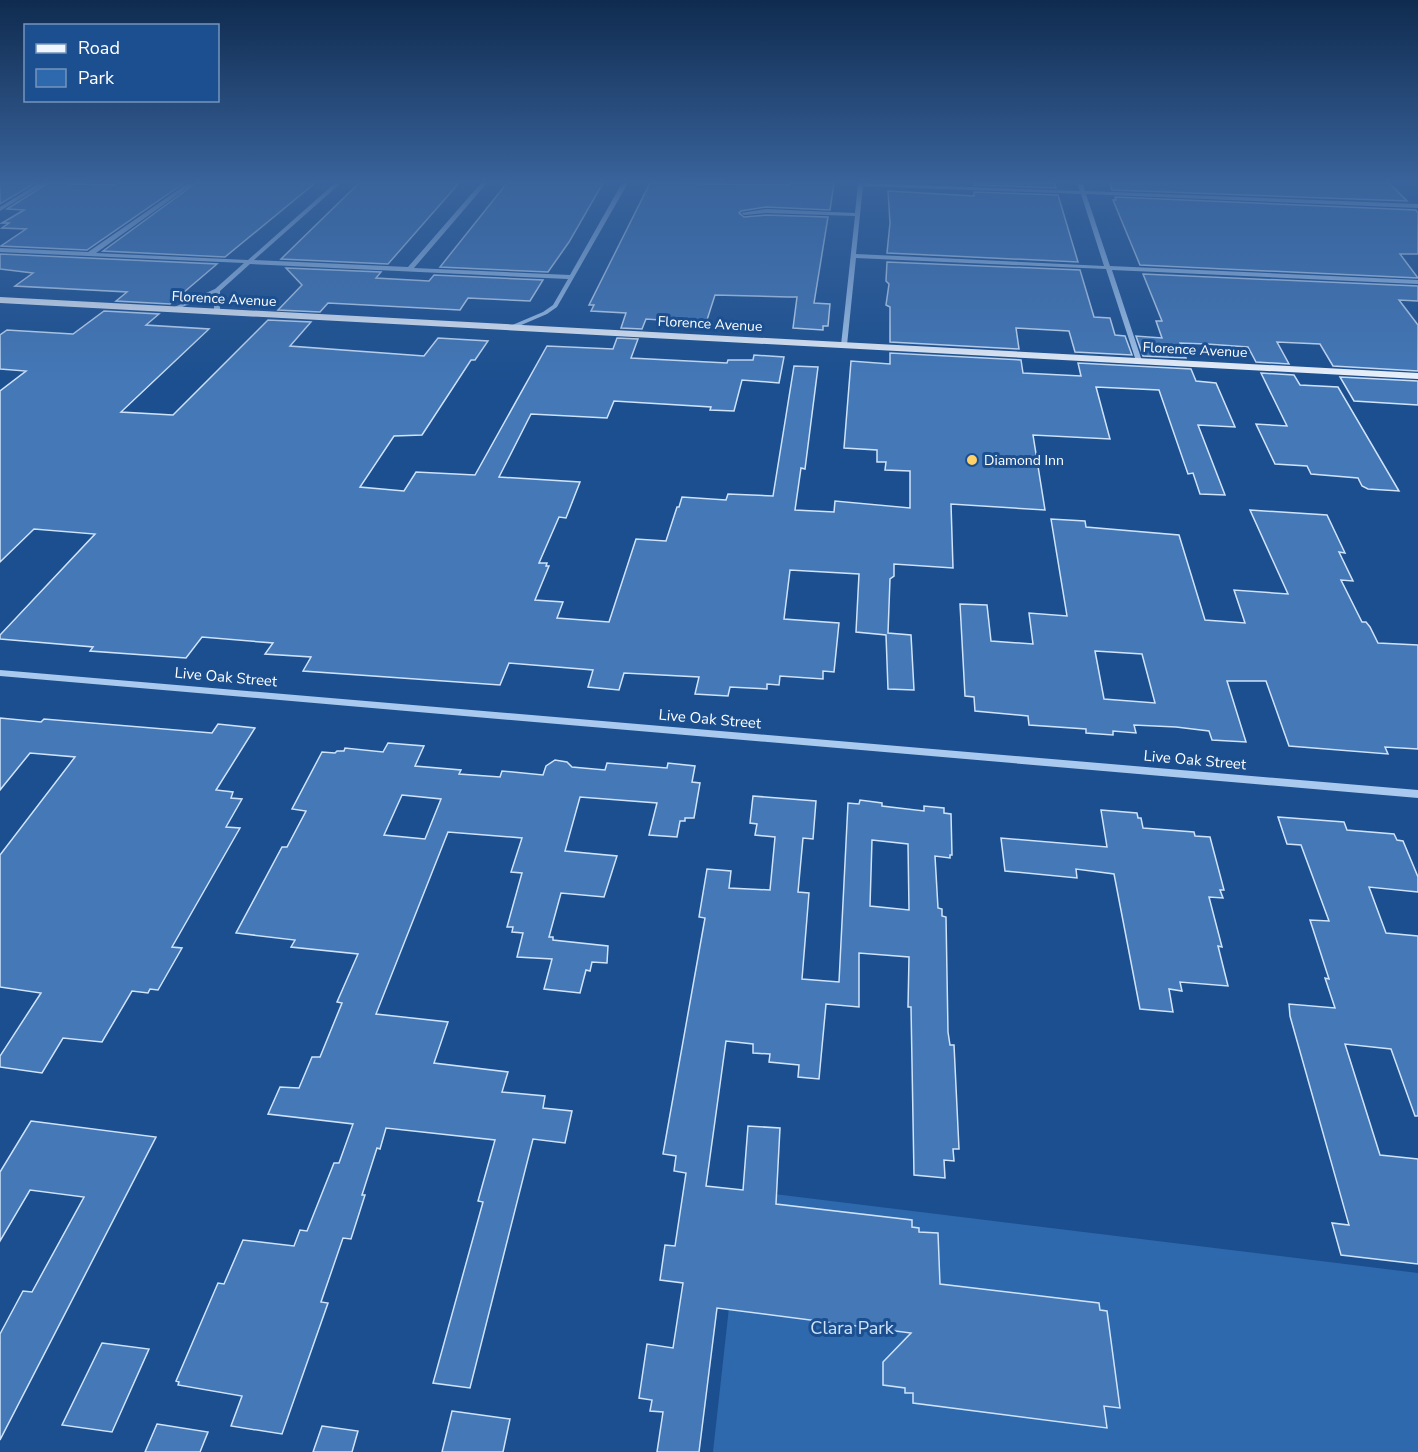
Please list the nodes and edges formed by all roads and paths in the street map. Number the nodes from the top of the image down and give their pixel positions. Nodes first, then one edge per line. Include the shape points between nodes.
1 (17, 251) edge
2 (95, 251) edge
3 (263, 251) edge
4 (426, 251) edge
5 (587, 251) edge
6 (854, 251) edge
7 (1103, 251) edge
8 (90, 254) junction
9 (853, 256) junction
10 (250, 262) junction
11 (1108, 267) junction
12 (409, 270) junction
13 (572, 278) junction
14 (1418, 282) edge
15 (217, 290) junction
16 (0, 300) edge
17 (173, 309) junction
18 (217, 312) junction
19 (512, 327) junction
20 (844, 345) junction
21 (1139, 361) junction
22 (1418, 376) edge
23 (0, 673) edge
24 (1418, 794) edge

1 - 8 street
2 - 8 street
3 - 10 street
4 - 12 street
5 - 13 street
6 - 9 street
7 - 11 street
8 - 10 street
9 - 11 street
9 - 20 street
10 - 12 street
10 - 15 street
11 - 14 street
11 - 21 street
12 - 13 street
13 - 19 street via 555,306
15 - 17 street
15 - 18 street
16 - 17 main road, Florence Avenue
17 - 18 main road, Florence Avenue
18 - 19 main road, Florence Avenue
19 - 20 main road, Florence Avenue
20 - 21 main road, Florence Avenue
21 - 22 main road, Florence Avenue
23 - 24 street, Live Oak Street

